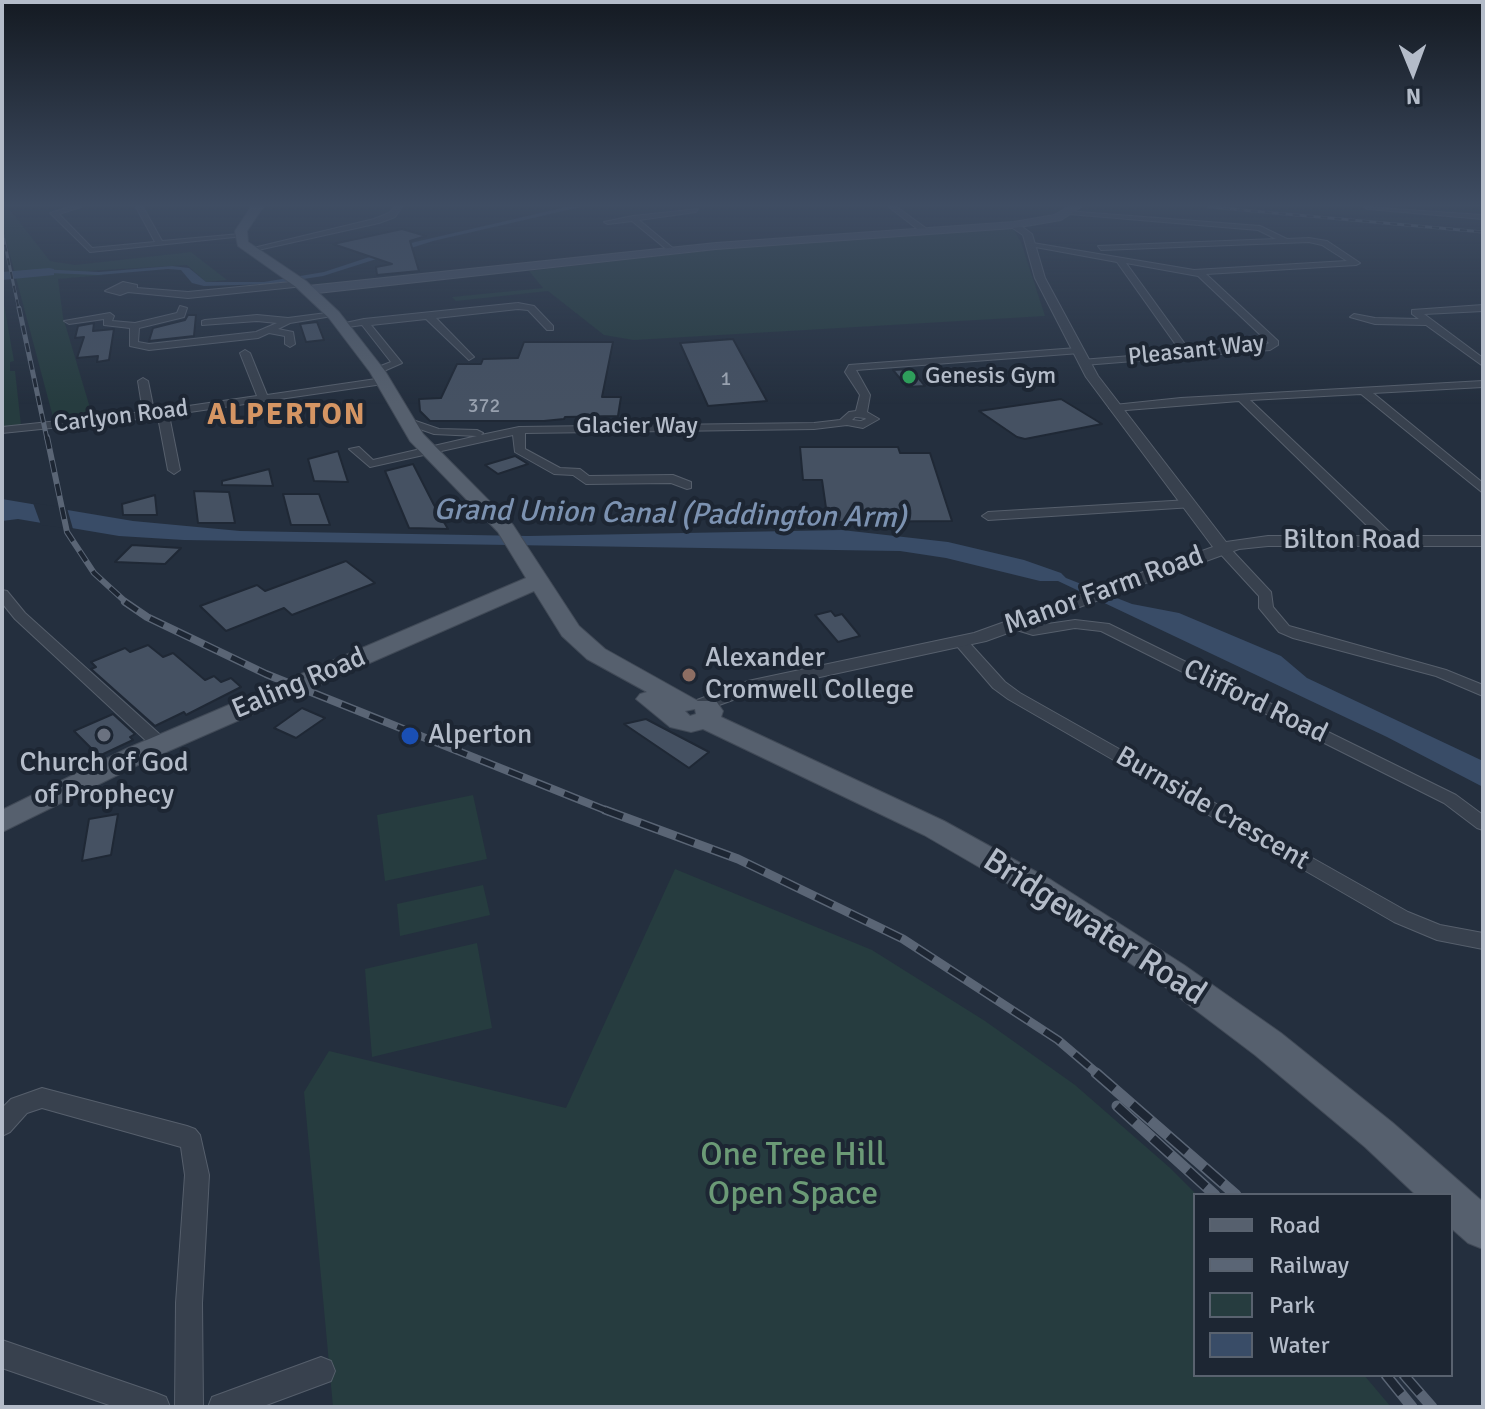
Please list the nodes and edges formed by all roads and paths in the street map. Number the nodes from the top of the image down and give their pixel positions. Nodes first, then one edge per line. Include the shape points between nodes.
1 (286, 273) edge
2 (418, 273) edge
3 (1038, 273) edge
4 (1129, 273) edge
5 (1198, 273) edge
6 (299, 283) junction
7 (130, 290) dead end
8 (236, 304) dead end
9 (183, 308) dead end
10 (1483, 308) edge
11 (428, 315) junction
12 (1354, 317) dead end
13 (236, 319) junction
14 (338, 320) junction
15 (69, 321) dead end
16 (288, 321) junction
17 (364, 322) junction
18 (1426, 322) junction
19 (205, 323) dead end
20 (135, 326) junction
21 (550, 328) dead end
22 (271, 331) junction
23 (290, 344) dead end
24 (245, 353) dead end
25 (1187, 354) junction
26 (469, 357) dead end
27 (1080, 357) junction
28 (1483, 363) edge
29 (380, 376) junction
30 (143, 381) dead end
31 (1483, 384) edge
32 (1361, 389) junction
33 (1241, 397) junction
34 (263, 398) junction
35 (1114, 408) junction
36 (163, 413) junction
37 (149, 415) junction
38 (404, 420) junction
39 (847, 422) joint
40 (2, 430) edge
41 (516, 430) junction
42 (484, 438) junction
43 (355, 449) dead end
44 (430, 451) junction
45 (447, 468) junction
46 (174, 470) dead end
47 (687, 485) dead end
48 (1483, 489) edge
49 (1189, 504) junction
50 (988, 516) dead end
51 (1391, 541) junction
52 (1483, 541) edge
53 (1222, 548) junction
54 (530, 584) junction
55 (2, 594) edge
56 (1015, 625) junction
57 (961, 642) junction
58 (1483, 691) edge
59 (692, 710) junction
60 (160, 744) junction
61 (2, 822) edge
62 (1483, 824) edge
63 (1483, 941) edge
64 (2, 1125) edge
65 (1443, 1193) edge
66 (1453, 1203) edge
67 (1483, 1229) edge
68 (2, 1354) edge
69 (321, 1371) dead end
70 (156, 1407) edge
71 (189, 1407) edge
72 (222, 1407) edge

1 - 6 main road
2 - 6 main road
3 - 27 street, Manor Farm Road
4 - 25 street
5 - 25 street, Pleasant Way via 1275,343
6 - 7 street via 188,295
6 - 14 main road
8 - 13 street
9 - 20 street via 181,315
10 - 18 street via 1415,312
11 - 17 street
11 - 21 street via 523,307 531,308
11 - 26 street
12 - 18 street
13 - 16 street
13 - 19 street
14 - 16 street
14 - 17 street
14 - 29 main road
15 - 20 street via 110,316 107,323
16 - 22 street
17 - 29 street via 397,363
18 - 28 street
20 - 22 street via 132,340 140,347
22 - 23 street via 290,334
24 - 34 street
25 - 27 street, Pleasant Way
27 - 35 street, Manor Farm Road
27 - 39 street, Pleasant Way via 852,367 865,395 861,414 871,417 871,423
29 - 34 street, Carlyon Road
29 - 38 main road
30 - 37 street
31 - 32 street
32 - 33 street
32 - 48 street
33 - 35 street
33 - 51 street
34 - 36 street, Carlyon Road
35 - 49 street, Manor Farm Road
36 - 37 street, Carlyon Road
36 - 46 street
37 - 40 street, Carlyon Road
38 - 41 street via 447,433
38 - 44 main road
39 - 41 street, Glacier Way
41 - 42 street, Glacier Way
41 - 47 street via 519,450 558,472 576,471 586,480 673,479
42 - 44 street, Glacier Way
42 - 45 street via 469,444
43 - 44 street, Glacier Way via 370,464
44 - 45 main road
45 - 54 main road via 503,537
49 - 50 street
49 - 53 street, Manor Farm Road
51 - 52 street, Bilton Road
51 - 53 street, Bilton Road via 1268,541
53 - 56 street, Manor Farm Road
53 - 58 street via 1266,595 1266,608 1284,629 1441,673
54 - 59 main road, Bridgewater Road via 591,650
54 - 60 main road, Ealing Road
55 - 60 street
56 - 57 street, Manor Farm Road
56 - 62 street, Clifford Road via 1025,631 1075,624 1104,627 1450,799
57 - 59 street, Manor Farm Road via 801,673
57 - 63 street, Burnside Crescent via 999,685 1027,704 1401,917 1437,932
59 - 65 main road, Bridgewater Road via 934,828 1040,888 1268,1044
60 - 61 main road, Ealing Road
64 - 71 street via 19,1106 42,1098 187,1137 192,1143 197,1175
66 - 67 main road
68 - 70 street
69 - 72 street

